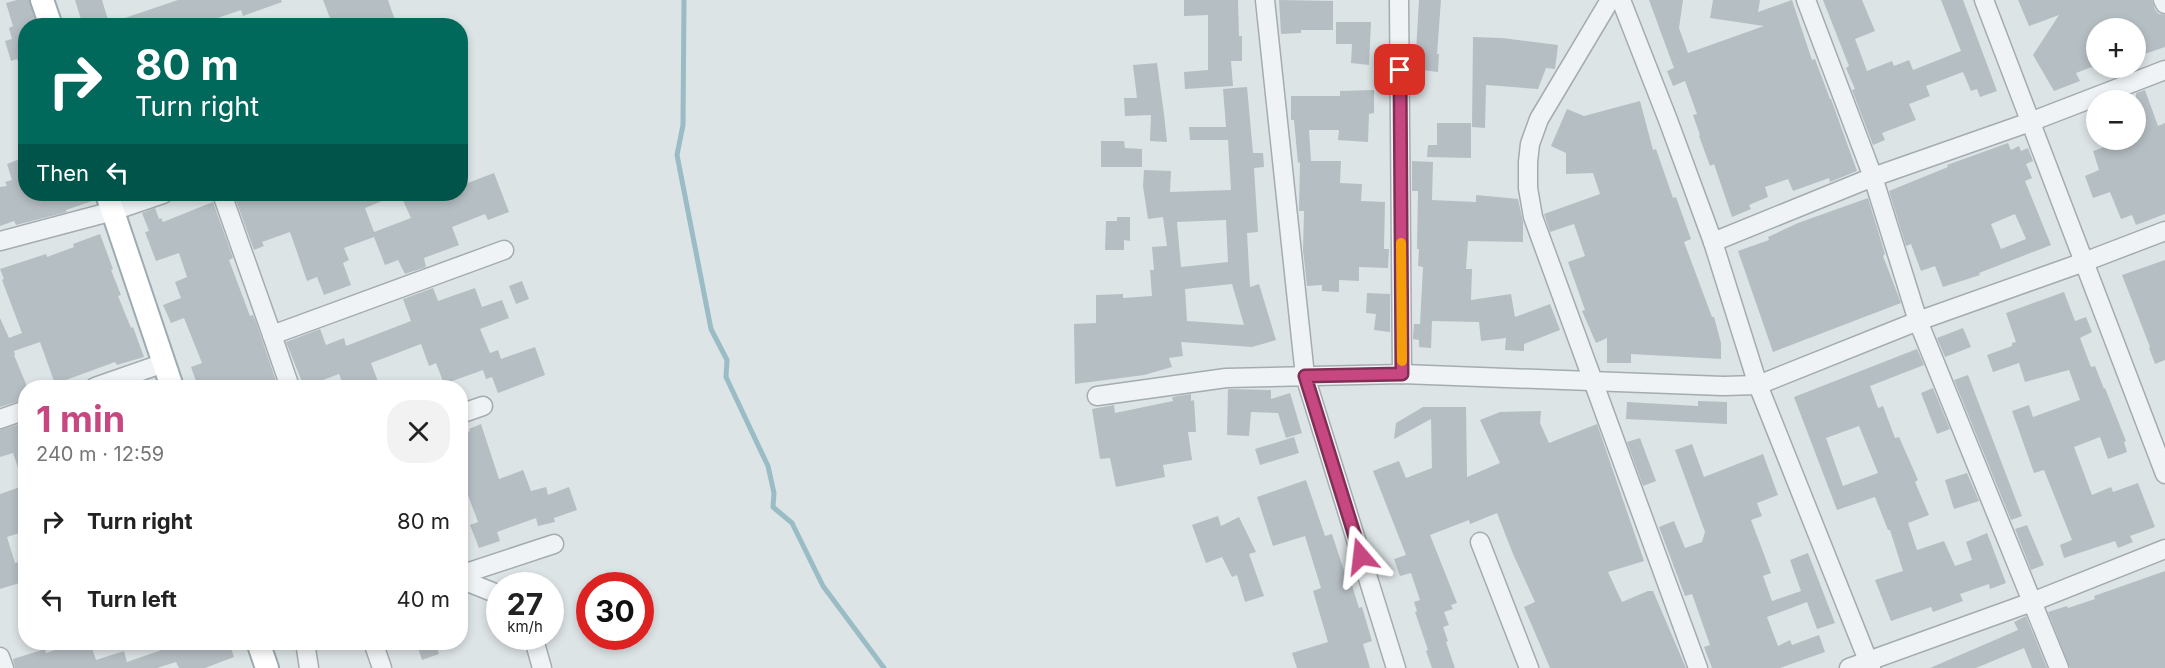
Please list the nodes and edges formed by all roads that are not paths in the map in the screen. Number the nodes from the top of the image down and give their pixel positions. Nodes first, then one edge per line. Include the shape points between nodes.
1 (42, 0) edge
2 (1265, 0) edge
3 (1400, 0) edge
4 (1610, 0) edge
5 (1621, 0) edge
6 (1806, 0) edge
7 (1984, 0) edge
8 (2163, 0) edge
9 (2165, 4) edge
10 (48, 18) edge
11 (2165, 70) edge
12 (2030, 122) junction
13 (1873, 177) junction
14 (224, 201) edge
15 (110, 202) edge
16 (2165, 231) edge
17 (0, 241) edge
18 (1713, 242) junction
19 (504, 250) dead end
20 (2084, 262) junction
21 (1918, 321) junction
22 (272, 335) junction
23 (164, 363) junction
24 (1402, 374) junction
25 (1305, 376) junction
26 (115, 380) edge
27 (170, 380) edge
28 (288, 380) edge
29 (1591, 380) junction
30 (1758, 385) junction
31 (1097, 396) dead end
32 (483, 405) dead end
33 (468, 411) edge
34 (18, 413) edge
35 (0, 419) edge
36 (2165, 474) edge
37 (1480, 542) dead end
38 (554, 544) dead end
39 (2165, 549) edge
40 (468, 574) edge
41 (468, 581) edge
42 (486, 589) edge
43 (2032, 602) junction
44 (261, 650) edge
45 (306, 650) edge
46 (376, 650) edge
47 (537, 650) edge
48 (0, 657) edge
49 (1870, 664) edge
50 (4, 668) edge
51 (267, 668) edge
52 (309, 668) edge
53 (382, 668) edge
54 (542, 668) edge
55 (1396, 668) edge
56 (1529, 668) edge
57 (1698, 668) edge
58 (1849, 668) edge
59 (2059, 668) edge

1 - 10 main road
2 - 25 street
3 - 24 street
4 - 29 street via 1539,119 1528,162 1533,217
5 - 18 street
6 - 13 street
7 - 12 street
8 - 9 street
11 - 12 street
12 - 13 street
12 - 20 street
13 - 18 street
13 - 21 street
14 - 22 street
15 - 17 street
15 - 23 main road
16 - 20 street
18 - 30 street
19 - 22 street
20 - 21 street
20 - 36 street
21 - 30 street
21 - 43 street
22 - 28 street
23 - 26 street
23 - 27 main road
24 - 25 street
24 - 29 street
25 - 31 street via 1226,378
25 - 55 street
29 - 30 street
29 - 57 street
30 - 49 street
32 - 33 street
34 - 35 street
37 - 56 street
38 - 40 street
39 - 43 street
41 - 42 street
43 - 49 street
43 - 59 street
44 - 51 main road
45 - 52 street
46 - 53 street
47 - 54 street
48 - 50 street
49 - 58 street

